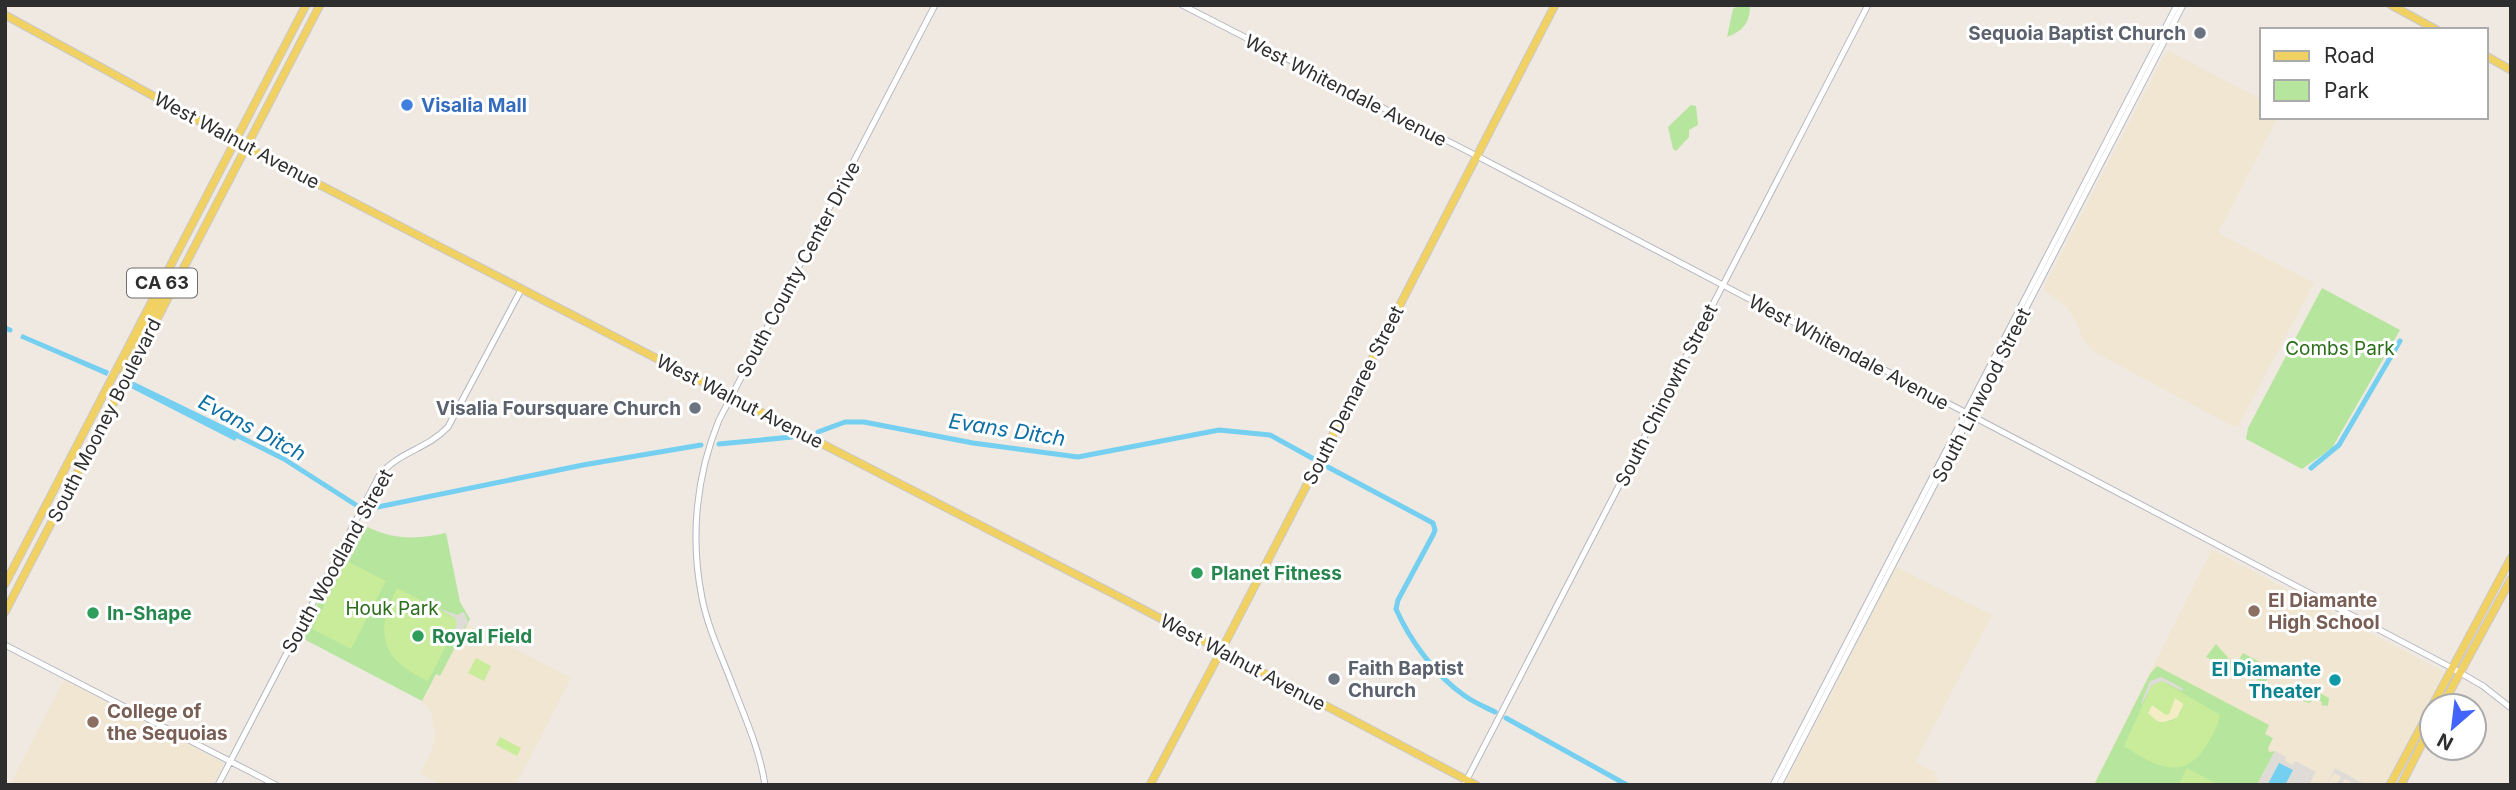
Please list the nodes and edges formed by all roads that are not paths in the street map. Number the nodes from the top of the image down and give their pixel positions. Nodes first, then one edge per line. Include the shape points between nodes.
1 (306, 5) edge
2 (320, 5) edge
3 (935, 5) edge
4 (1182, 5) edge
5 (1555, 5) edge
6 (1868, 5) edge
7 (2177, 5) edge
8 (2183, 5) edge
9 (2391, 5) edge
10 (5, 15) edge
11 (2433, 28) edge
12 (2488, 57) edge
13 (2148, 61) junction
14 (2511, 70) edge
15 (2137, 94) junction
16 (236, 141) junction
17 (248, 147) junction
18 (1477, 156) junction
19 (2090, 174) junction
20 (2072, 220) junction
21 (179, 249) junction
22 (1722, 286) junction
23 (522, 288) junction
24 (142, 320) junction
25 (154, 323) junction
26 (731, 397) junction
27 (113, 403) junction
28 (1968, 415) junction
29 (2511, 558) edge
30 (2511, 579) edge
31 (5, 584) edge
32 (5, 612) edge
33 (5, 645) edge
34 (1221, 651) junction
35 (2452, 668) junction
36 (2460, 673) junction
37 (2450, 692) edge
38 (2511, 708) edge
39 (2418, 752) edge
40 (230, 761) junction
41 (1465, 782) edge
42 (218, 785) edge
43 (276, 785) edge
44 (765, 785) edge
45 (1150, 785) edge
46 (1476, 785) edge
47 (1773, 785) edge
48 (1779, 785) edge
49 (2390, 785) edge
50 (2401, 785) edge

1 - 16 main road, South Mooney Boulevard / CA 63
2 - 17 main road, South Mooney Boulevard / CA 63
3 - 26 street, South County Center Drive
4 - 18 street, West Whitendale Avenue
5 - 18 main road, South Demaree Street
6 - 22 street, South Chinowth Street
7 - 13 street, South Linwood Street
8 - 15 street, South Linwood Street
9 - 11 main road
10 - 16 main road, West Walnut Avenue
12 - 14 main road
13 - 15 street
13 - 19 street, South Linwood Street
15 - 20 street, South Linwood Street
16 - 17 main road, West Walnut Avenue
16 - 21 main road, South Mooney Boulevard / CA 63
17 - 23 main road, West Walnut Avenue
17 - 25 main road, South Mooney Boulevard / CA 63
18 - 22 street, West Whitendale Avenue
18 - 34 main road, South Demaree Street
19 - 20 street
19 - 28 street, South Linwood Street
20 - 28 street, South Linwood Street
21 - 24 main road, South Mooney Boulevard / CA 63
21 - 25 main road via 151,315
22 - 28 street, West Whitendale Avenue
22 - 41 street, South Chinowth Street
23 - 26 main road, West Walnut Avenue
23 - 40 street, South Woodland Street via 448,428 430,444 392,462 379,476
24 - 27 main road via 146,326
24 - 31 main road, South Mooney Boulevard / CA 63
25 - 27 main road, South Mooney Boulevard / CA 63
26 - 34 main road, West Walnut Avenue
26 - 44 street, South County Center Drive via 711,440 702,476 697,504 699,572 708,618 759,756
27 - 32 main road, South Mooney Boulevard / CA 63
28 - 35 street, West Whitendale Avenue
28 - 47 street, South Linwood Street
28 - 48 street, South Linwood Street
29 - 35 main road
30 - 36 main road
33 - 40 street
34 - 41 main road, West Walnut Avenue
34 - 45 main road, South Demaree Street
35 - 36 street, West Whitendale Avenue
35 - 49 main road
36 - 37 main road
36 - 38 street, West Whitendale Avenue
39 - 50 main road
40 - 42 street, South Woodland Street
40 - 43 street
41 - 46 main road, West Walnut Avenue

